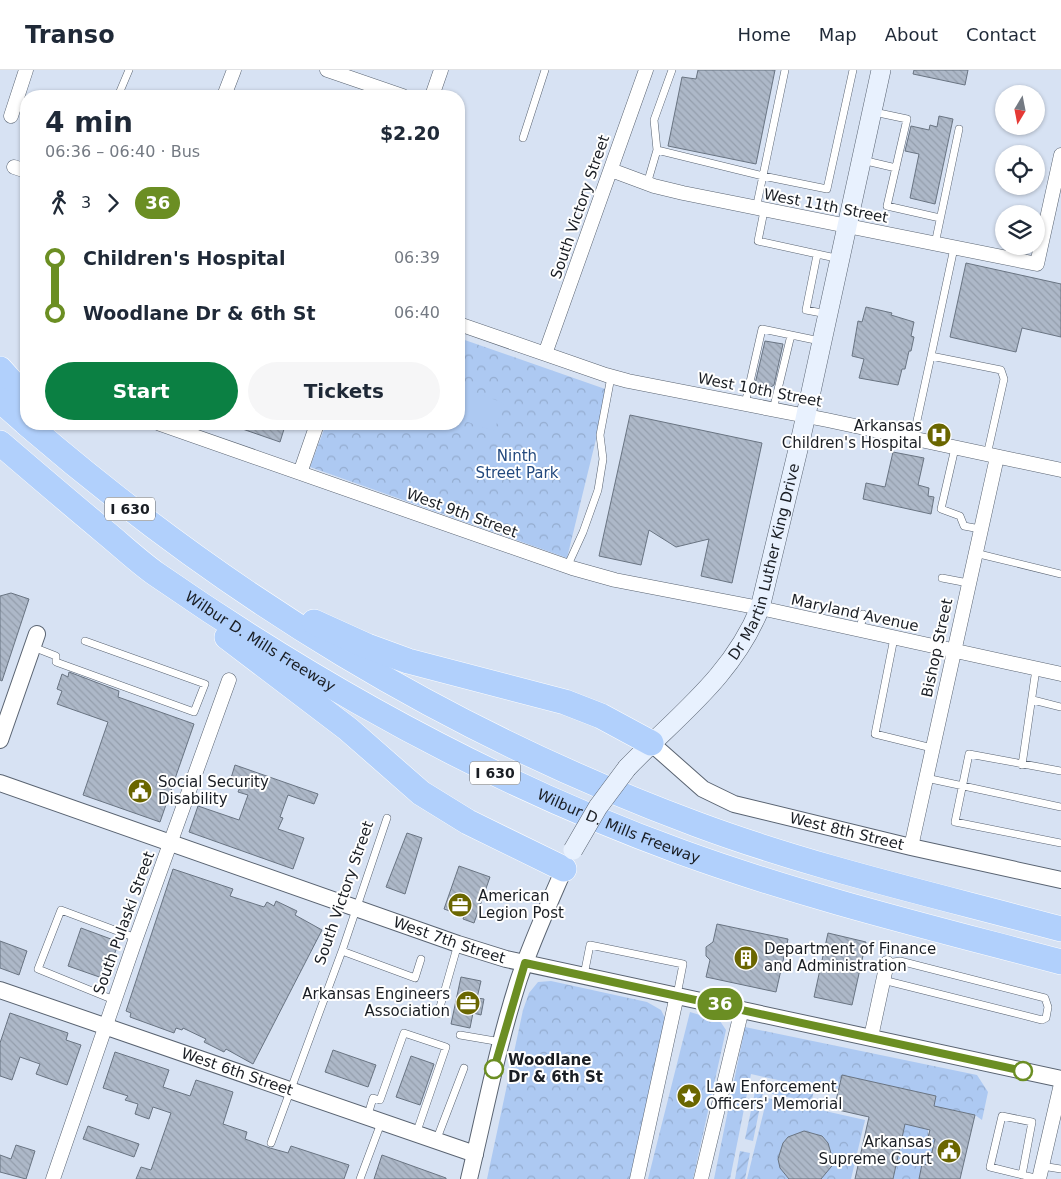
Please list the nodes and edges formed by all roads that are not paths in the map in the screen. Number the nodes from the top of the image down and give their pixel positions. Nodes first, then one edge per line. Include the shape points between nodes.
1 (26, 70) edge
2 (129, 70) edge
3 (234, 70) edge
4 (327, 70) edge
5 (441, 70) edge
6 (544, 70) edge
7 (646, 70) edge
8 (672, 70) edge
9 (785, 70) edge
10 (853, 70) edge
11 (881, 70) edge
12 (121, 90) edge
13 (226, 90) edge
14 (385, 90) edge
15 (434, 90) edge
16 (872, 111) junction
17 (11, 116) dead end
18 (959, 129) dead end
19 (523, 138) dead end
20 (658, 150) junction
21 (1061, 155) edge
22 (862, 160) junction
23 (896, 168) junction
24 (610, 170) junction
25 (763, 176) junction
26 (647, 184) junction
27 (760, 210) junction
28 (940, 218) junction
29 (847, 227) junction
30 (934, 244) junction
31 (954, 248) junction
32 (818, 255) junction
33 (840, 259) junction
34 (828, 314) junction
35 (465, 326) edge
36 (791, 335) junction
37 (822, 342) junction
38 (545, 354) junction
39 (931, 356) junction
40 (0, 369) edge
41 (611, 377) junction
42 (20, 391) edge
43 (0, 400) edge
44 (745, 404) junction
45 (774, 410) junction
46 (805, 416) junction
47 (20, 417) edge
48 (35, 430) edge
49 (57, 430) edge
50 (177, 430) edge
51 (316, 430) edge
52 (913, 439) junction
53 (0, 443) edge
54 (955, 448) junction
55 (992, 456) junction
56 (0, 459) edge
57 (1061, 470) edge
58 (300, 473) junction
59 (59, 494) junction
60 (134, 512) junction
61 (980, 530) junction
62 (975, 553) junction
63 (567, 567) junction
64 (154, 573) junction
65 (1061, 574) edge
66 (942, 578) dead end
67 (968, 583) junction
68 (237, 588) junction
69 (760, 608) junction
70 (863, 614) dead end
71 (860, 630) junction
72 (894, 638) junction
73 (35, 641) joint
74 (85, 641) dead end
75 (953, 651) junction
76 (1036, 669) junction
77 (1061, 674) edge
78 (229, 680) dead end
79 (1033, 700) junction
80 (1061, 707) edge
81 (5, 708) edge
82 (0, 740) edge
83 (651, 742) junction
84 (932, 748) junction
85 (1022, 765) junction
86 (1061, 771) edge
87 (926, 778) junction
88 (0, 783) edge
89 (962, 786) junction
90 (1061, 807) edge
91 (387, 818) dead end
92 (170, 842) junction
93 (1061, 843) edge
94 (911, 847) junction
95 (569, 860) junction
96 (1061, 880) edge
97 (356, 908) junction
98 (1061, 929) edge
99 (136, 938) junction
100 (458, 944) junction
101 (342, 952) junction
102 (421, 960) dead end
103 (1061, 962) edge
104 (525, 963) junction
105 (887, 963) joint
106 (584, 975) junction
107 (883, 980) junction
108 (0, 990) edge
109 (677, 995) junction
110 (114, 1000) junction
111 (742, 1009) junction
112 (438, 1014) dead end
113 (105, 1026) junction
114 (460, 1035) dead end
115 (871, 1037) junction
116 (501, 1042) junction
117 (464, 1068) dead end
118 (1061, 1079) edge
119 (1061, 1084) edge
120 (288, 1090) junction
121 (374, 1120) junction
122 (416, 1135) junction
123 (436, 1142) junction
124 (271, 1143) dead end
125 (475, 1154) junction
126 (1061, 1169) edge
127 (1041, 1173) edge
128 (1022, 1175) junction
129 (53, 1179) edge
130 (360, 1179) edge
131 (469, 1179) edge
132 (637, 1179) edge
133 (701, 1179) edge

1 - 17 street
2 - 12 lane
3 - 13 street
4 - 14 street
5 - 15 street
6 - 19 lane
7 - 24 street, South Victory Street
8 - 20 lane via 654,120
9 - 25 lane
10 - 25 lane via 827,189
11 - 16 main road, Dr Martin Luther King Drive
16 - 22 main road, Dr Martin Luther King Drive
16 - 23 lane via 907,119
18 - 28 lane
20 - 25 lane
20 - 26 lane
21 - 31 street, West 11th Street via 1037,264
22 - 23 lane
22 - 29 main road, Dr Martin Luther King Drive
23 - 28 lane via 887,206
24 - 26 street, West 11th Street
24 - 38 street, South Victory Street
25 - 27 lane
26 - 27 street, West 11th Street
27 - 29 street, West 11th Street
27 - 32 lane via 758,241
28 - 30 lane
29 - 30 street, West 11th Street
29 - 33 main road, Dr Martin Luther King Drive
30 - 31 street, West 11th Street
31 - 39 lane
32 - 33 lane
32 - 34 lane via 806,310
33 - 34 main road, Dr Martin Luther King Drive
34 - 37 main road, Dr Martin Luther King Drive
35 - 38 street, West 10th Street
36 - 37 lane
36 - 44 lane via 762,328
36 - 45 lane
37 - 46 main road, Dr Martin Luther King Drive
38 - 41 street, West 10th Street
39 - 52 lane
39 - 55 lane via 1001,370 1004,379
40 - 42 highway
41 - 44 street, West 10th Street
41 - 63 lane via 600,435 602,459 598,490
43 - 47 highway, Wilbur D. Mills Freeway / I 630
44 - 45 street, West 10th Street
45 - 46 street, West 10th Street
46 - 52 street, West 10th Street
46 - 69 main road, Dr Martin Luther King Drive
48 - 60 highway, Wilbur D. Mills Freeway / I 630
49 - 60 highway
50 - 58 street, West 9th Street
51 - 58 street
52 - 54 street, West 10th Street
53 - 59 highway, Wilbur D. Mills Freeway / I 630
54 - 55 street, West 10th Street
54 - 61 lane via 941,509 960,516 964,526
55 - 57 street, West 10th Street
55 - 61 street, Bishop Street
56 - 59 highway
58 - 63 street, West 9th Street
59 - 64 highway, Wilbur D. Mills Freeway / I 630
60 - 68 highway, Wilbur D. Mills Freeway / I 630
61 - 62 street, Bishop Street
62 - 65 lane
62 - 67 street, Bishop Street
63 - 69 street, West 9th Street via 616,580
64 - 95 highway via 244,651 348,729 421,793 468,822
64 - 103 highway, Wilbur D. Mills Freeway / I 630 via 243,632 383,716 549,799 732,870
66 - 67 lane
67 - 75 street, Bishop Street
68 - 83 highway via 367,646 438,670 565,702
68 - 98 highway, Wilbur D. Mills Freeway / I 630 via 289,623 421,700 518,749 649,806 741,840 827,866
69 - 71 street, Maryland Avenue
69 - 83 main road, Dr Martin Luther King Drive via 750,632 726,670
70 - 71 lane
71 - 72 street, Maryland Avenue
72 - 75 street, Maryland Avenue
72 - 84 lane via 875,734
73 - 74 lane via 56,656 56,662 194,712 205,684
73 - 81 street
75 - 76 street, Maryland Avenue
75 - 84 street, Bishop Street
76 - 77 street, Maryland Avenue
76 - 79 lane
78 - 92 street, South Pulaski Street
79 - 80 lane
79 - 85 lane
81 - 82 street
83 - 94 street, West 8th Street via 703,789 734,804
83 - 95 main road, Dr Martin Luther King Drive, bridge via 598,807
84 - 87 street, Bishop Street
85 - 86 lane
85 - 89 lane via 969,754
87 - 89 lane
87 - 94 street, Bishop Street
88 - 92 street, West 7th Street
89 - 90 lane
89 - 93 lane via 955,822
91 - 97 lane, South Victory Street
92 - 97 street, West 7th Street
92 - 99 street, South Pulaski Street
94 - 96 street, West 8th Street
95 - 104 street, Dr Martin Luther King Drive
97 - 100 street, West 7th Street
97 - 101 lane, South Victory Street
99 - 110 street, South Pulaski Street
99 - 110 lane via 61,910 38,970
100 - 104 street, West 7th Street
100 - 112 lane
101 - 102 lane via 415,978
101 - 120 lane, South Victory Street
104 - 106 street, West 7th Street
104 - 116 street, Dr Martin Luther King Drive
105 - 107 street
105 - 107 lane via 900,961 1045,998 1048,1007 1046,1018 1042,1020
106 - 109 street, West 7th Street
106 - 109 lane via 590,945 683,964
107 - 115 street
108 - 113 street, West 6th Street
109 - 111 street, West 7th Street
109 - 132 street
110 - 113 street, South Pulaski Street
111 - 115 street, West 7th Street
111 - 133 street
113 - 120 street, West 6th Street
113 - 129 street, South Pulaski Street
114 - 116 lane
115 - 118 street, West 7th Street
116 - 125 street, Dr Martin Luther King Drive
117 - 123 lane
119 - 127 street
120 - 121 street, West 6th Street
120 - 124 lane, South Victory Street
121 - 122 street, West 6th Street
121 - 122 lane via 373,1098 380,1100 404,1033 446,1047
121 - 130 lane
122 - 123 street, West 6th Street
123 - 125 street, West 6th Street
125 - 131 street, Dr Martin Luther King Drive
126 - 127 lane
127 - 128 lane
128 - 128 lane via 990,1167 1002,1116 1032,1122

